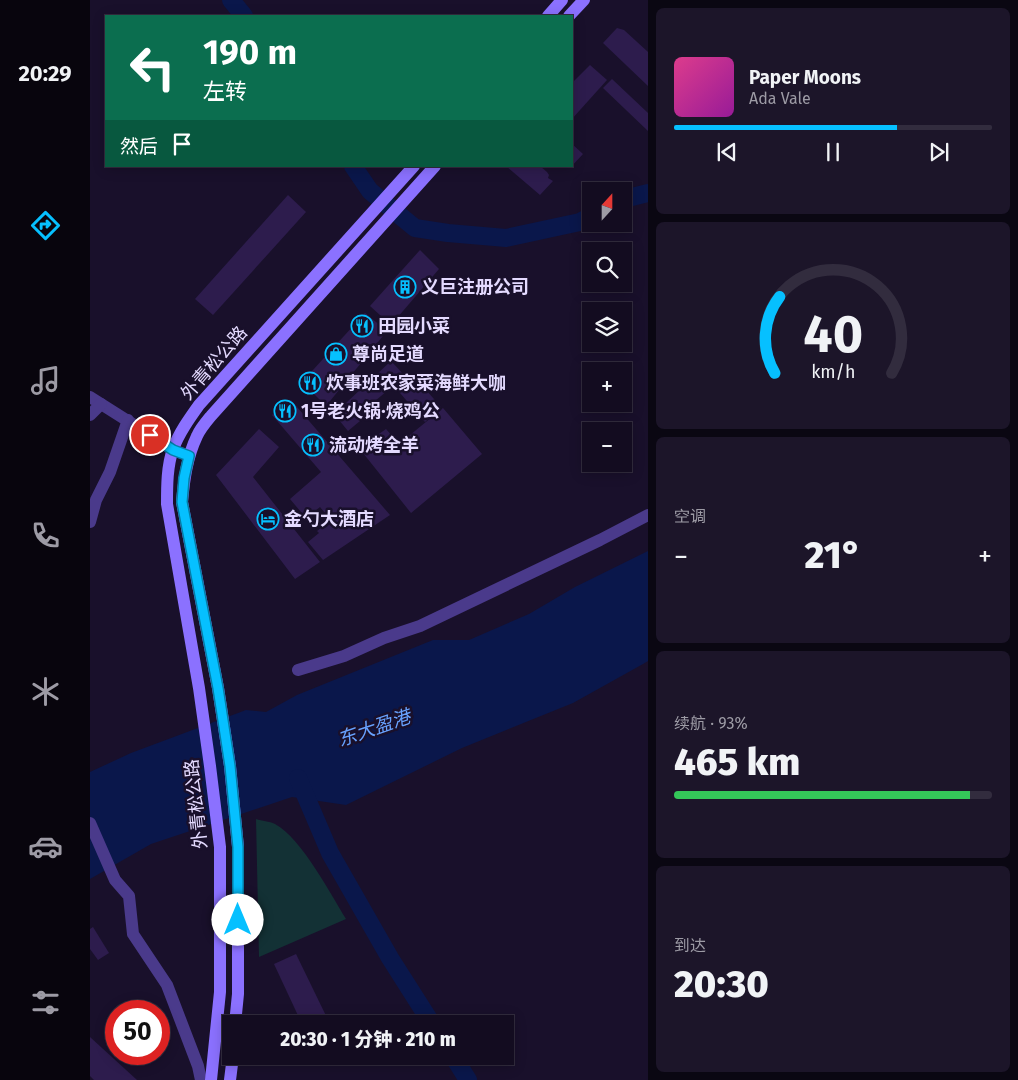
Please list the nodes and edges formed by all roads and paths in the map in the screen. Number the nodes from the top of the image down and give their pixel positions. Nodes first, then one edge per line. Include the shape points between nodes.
1 (562, 0) edge
2 (584, 0) edge
3 (549, 15) edge
4 (571, 15) edge
5 (413, 167) edge
6 (434, 167) edge
7 (95, 401) edge
8 (90, 415) edge
9 (128, 420) junction
10 (173, 450) junction
11 (189, 456) junction
12 (648, 515) edge
13 (90, 522) edge
14 (298, 670) dead end
15 (90, 823) edge
16 (236, 1015) edge
17 (231, 1065) edge
18 (210, 1078) edge
19 (230, 1080) edge

1 - 3 main road
2 - 4 main road
5 - 10 main road, 外青松公路 via 199,405
6 - 11 main road, 外青松公路 via 211,416 198,434
7 - 8 street
7 - 9 street
9 - 10 street
9 - 13 street
10 - 11 street
10 - 18 main road, 外青松公路 via 166,504 199,688 220,847 220,992
11 - 16 main road, 外青松公路 via 182,502 218,688 238,847
12 - 14 street via 420,626
15 - 18 street via 115,880 129,896 133,934 167,985 198,1066
17 - 19 main road

